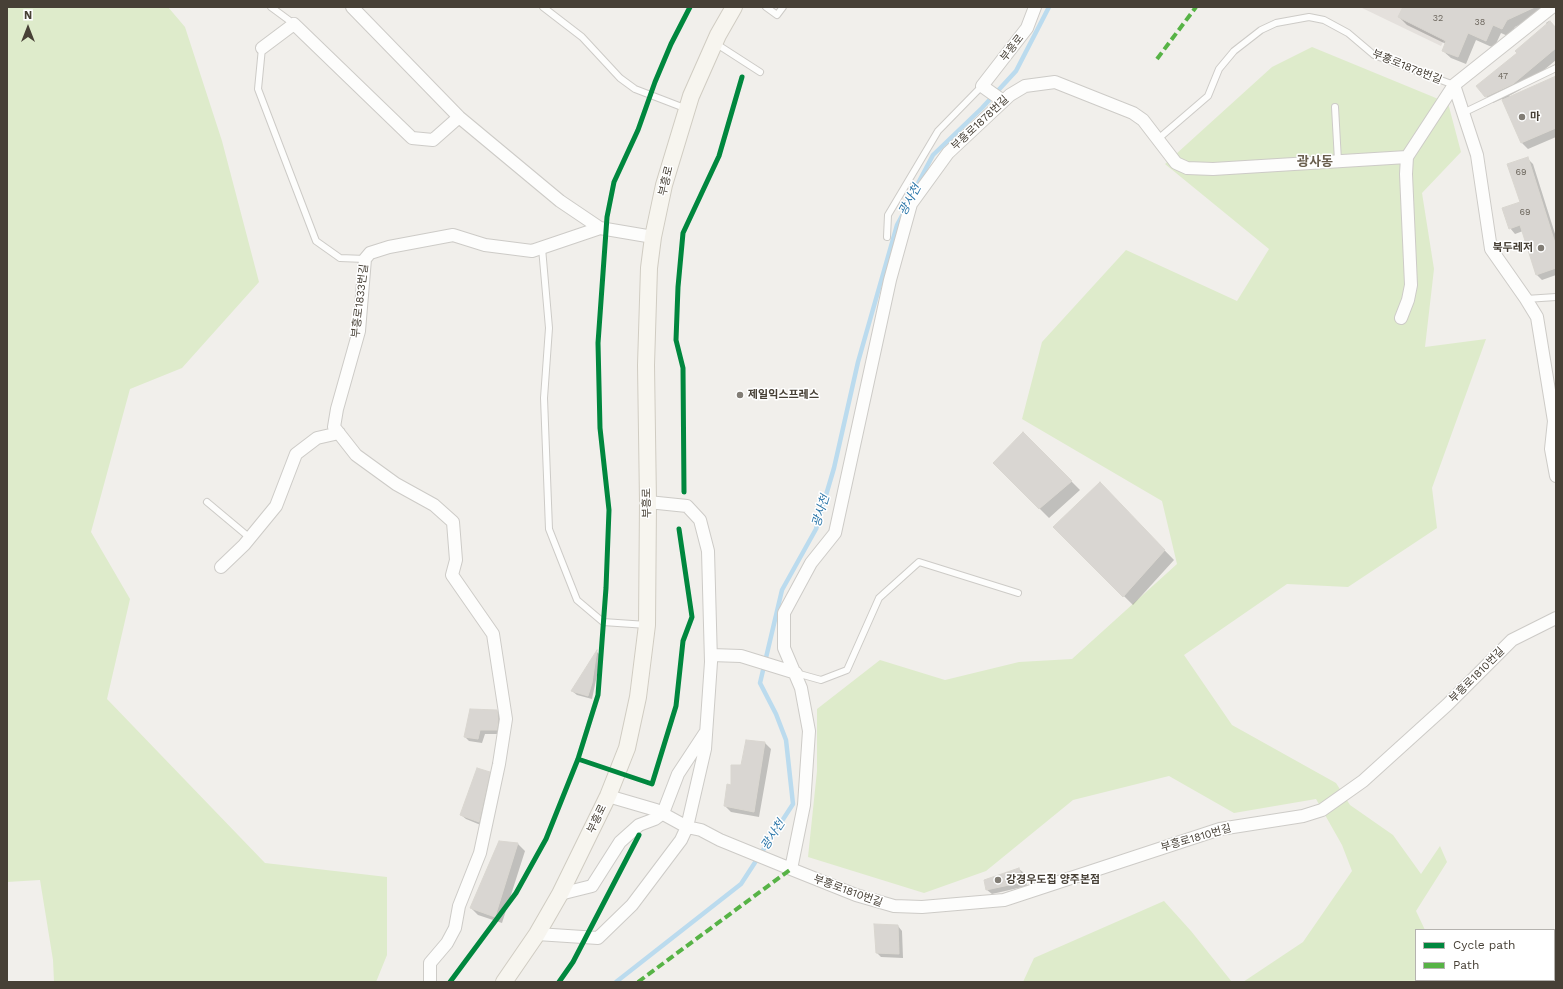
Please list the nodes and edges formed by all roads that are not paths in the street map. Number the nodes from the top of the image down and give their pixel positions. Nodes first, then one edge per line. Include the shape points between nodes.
1 (271, 7) edge
2 (352, 7) edge
3 (543, 7) edge
4 (734, 7) edge
5 (766, 7) edge
6 (783, 7) edge
7 (1035, 7) edge
8 (1552, 7) edge
9 (294, 24) junction
10 (715, 43) junction
11 (262, 48) joint
12 (1556, 68) edge
13 (760, 72) dead end
14 (1454, 85) junction
15 (984, 88) junction
16 (1002, 101) junction
17 (1335, 107) dead end
18 (687, 109) junction
19 (1463, 113) junction
20 (459, 117) junction
21 (1158, 139) junction
22 (1407, 157) junction
23 (1338, 161) junction
24 (600, 228) junction
25 (653, 236) junction
26 (887, 237) dead end
27 (545, 248) junction
28 (365, 260) junction
29 (1556, 298) edge
30 (1526, 299) junction
31 (1401, 318) dead end
32 (1555, 421) edge
33 (339, 433) junction
34 (1556, 476) edge
35 (207, 502) dead end
36 (648, 502) junction
37 (250, 538) junction
38 (221, 567) dead end
39 (1018, 594) dead end
40 (1556, 618) edge
41 (646, 626) junction
42 (711, 655) junction
43 (791, 673) junction
44 (706, 732) junction
45 (608, 796) junction
46 (663, 813) junction
47 (687, 826) junction
48 (791, 869) junction
49 (560, 894) junction
50 (537, 934) junction
51 (430, 982) edge
52 (504, 982) edge

1 - 9 lane
2 - 20 street
3 - 18 lane via 582,37 620,78 635,89
4 - 10 main road, 부흥로
5 - 6 lane via 777,15
7 - 15 street, 부흥로 via 1027,28
8 - 14 street, 부흥로1878번길
9 - 11 street
9 - 20 street via 412,138 433,140
10 - 13 lane
10 - 18 main road, 부흥로
11 - 28 lane via 258,89 316,241 340,258
12 - 19 lane
14 - 19 street, 부흥로1878번길
14 - 21 lane, 부흥로1878번길 via 1374,55 1348,33 1324,20 1309,17 1276,23 1261,30 1234,50 1219,69 1208,96
14 - 22 street, 부흥로1878번길
15 - 16 street
15 - 26 lane via 938,131 888,215
16 - 21 street, 부흥로1878번길 via 1025,86 1055,82 1133,113 1143,120
16 - 43 street, 부흥로1878번길 via 948,153 911,204 890,280 835,533 811,563 784,613 784,648
17 - 23 lane
18 - 25 main road, 부흥로 via 664,185
19 - 30 street, 부흥로1878번길 via 1477,155 1491,249
20 - 24 street via 560,201
21 - 23 street, 부흥로1878번길 via 1176,163 1187,168 1213,169
22 - 23 street, 부흥로1878번길
22 - 31 street via 1411,292
24 - 25 street
24 - 27 street, 부흥로1833번길
25 - 36 main road, 부흥로 via 649,268 646,350
27 - 28 street, 부흥로1833번길 via 532,251 485,245 453,235 389,247 370,254
27 - 41 lane via 549,328 544,398 549,530 577,600 603,622
28 - 33 street, 부흥로1833번길 via 359,331 334,427
29 - 30 lane
30 - 32 street, 부흥로1878번길 via 1537,317
32 - 34 street, 부흥로1878번길 via 1551,449
33 - 37 street via 317,438 296,454 276,506
33 - 51 street, 부흥로1833번길 via 356,455 396,484 434,505 453,522 456,560 452,575 493,634 506,719 499,764 480,853 459,906 455,928 430,963
35 - 37 lane
36 - 41 main road, 부흥로
36 - 42 street via 687,506 700,520 708,552
37 - 38 street
39 - 43 lane via 919,562 879,598 847,670 821,680
40 - 48 street, 부흥로1810번길 via 1512,640 1447,706 1363,781 1322,810 1304,816 1220,829 1004,900 922,907 894,906 856,895
41 - 45 main road, 부흥로 via 638,697 630,734 619,771
42 - 43 street via 742,656
42 - 44 street
43 - 48 street via 801,688 809,731 804,805
44 - 46 street via 678,774
44 - 47 street via 705,749
45 - 46 street
45 - 49 main road, 부흥로
46 - 47 street
46 - 49 street via 639,825 620,842 592,886
47 - 48 street, 부흥로1810번길
47 - 50 street via 681,840 632,905 598,938
49 - 50 main road, 부흥로
50 - 52 main road, 부흥로

